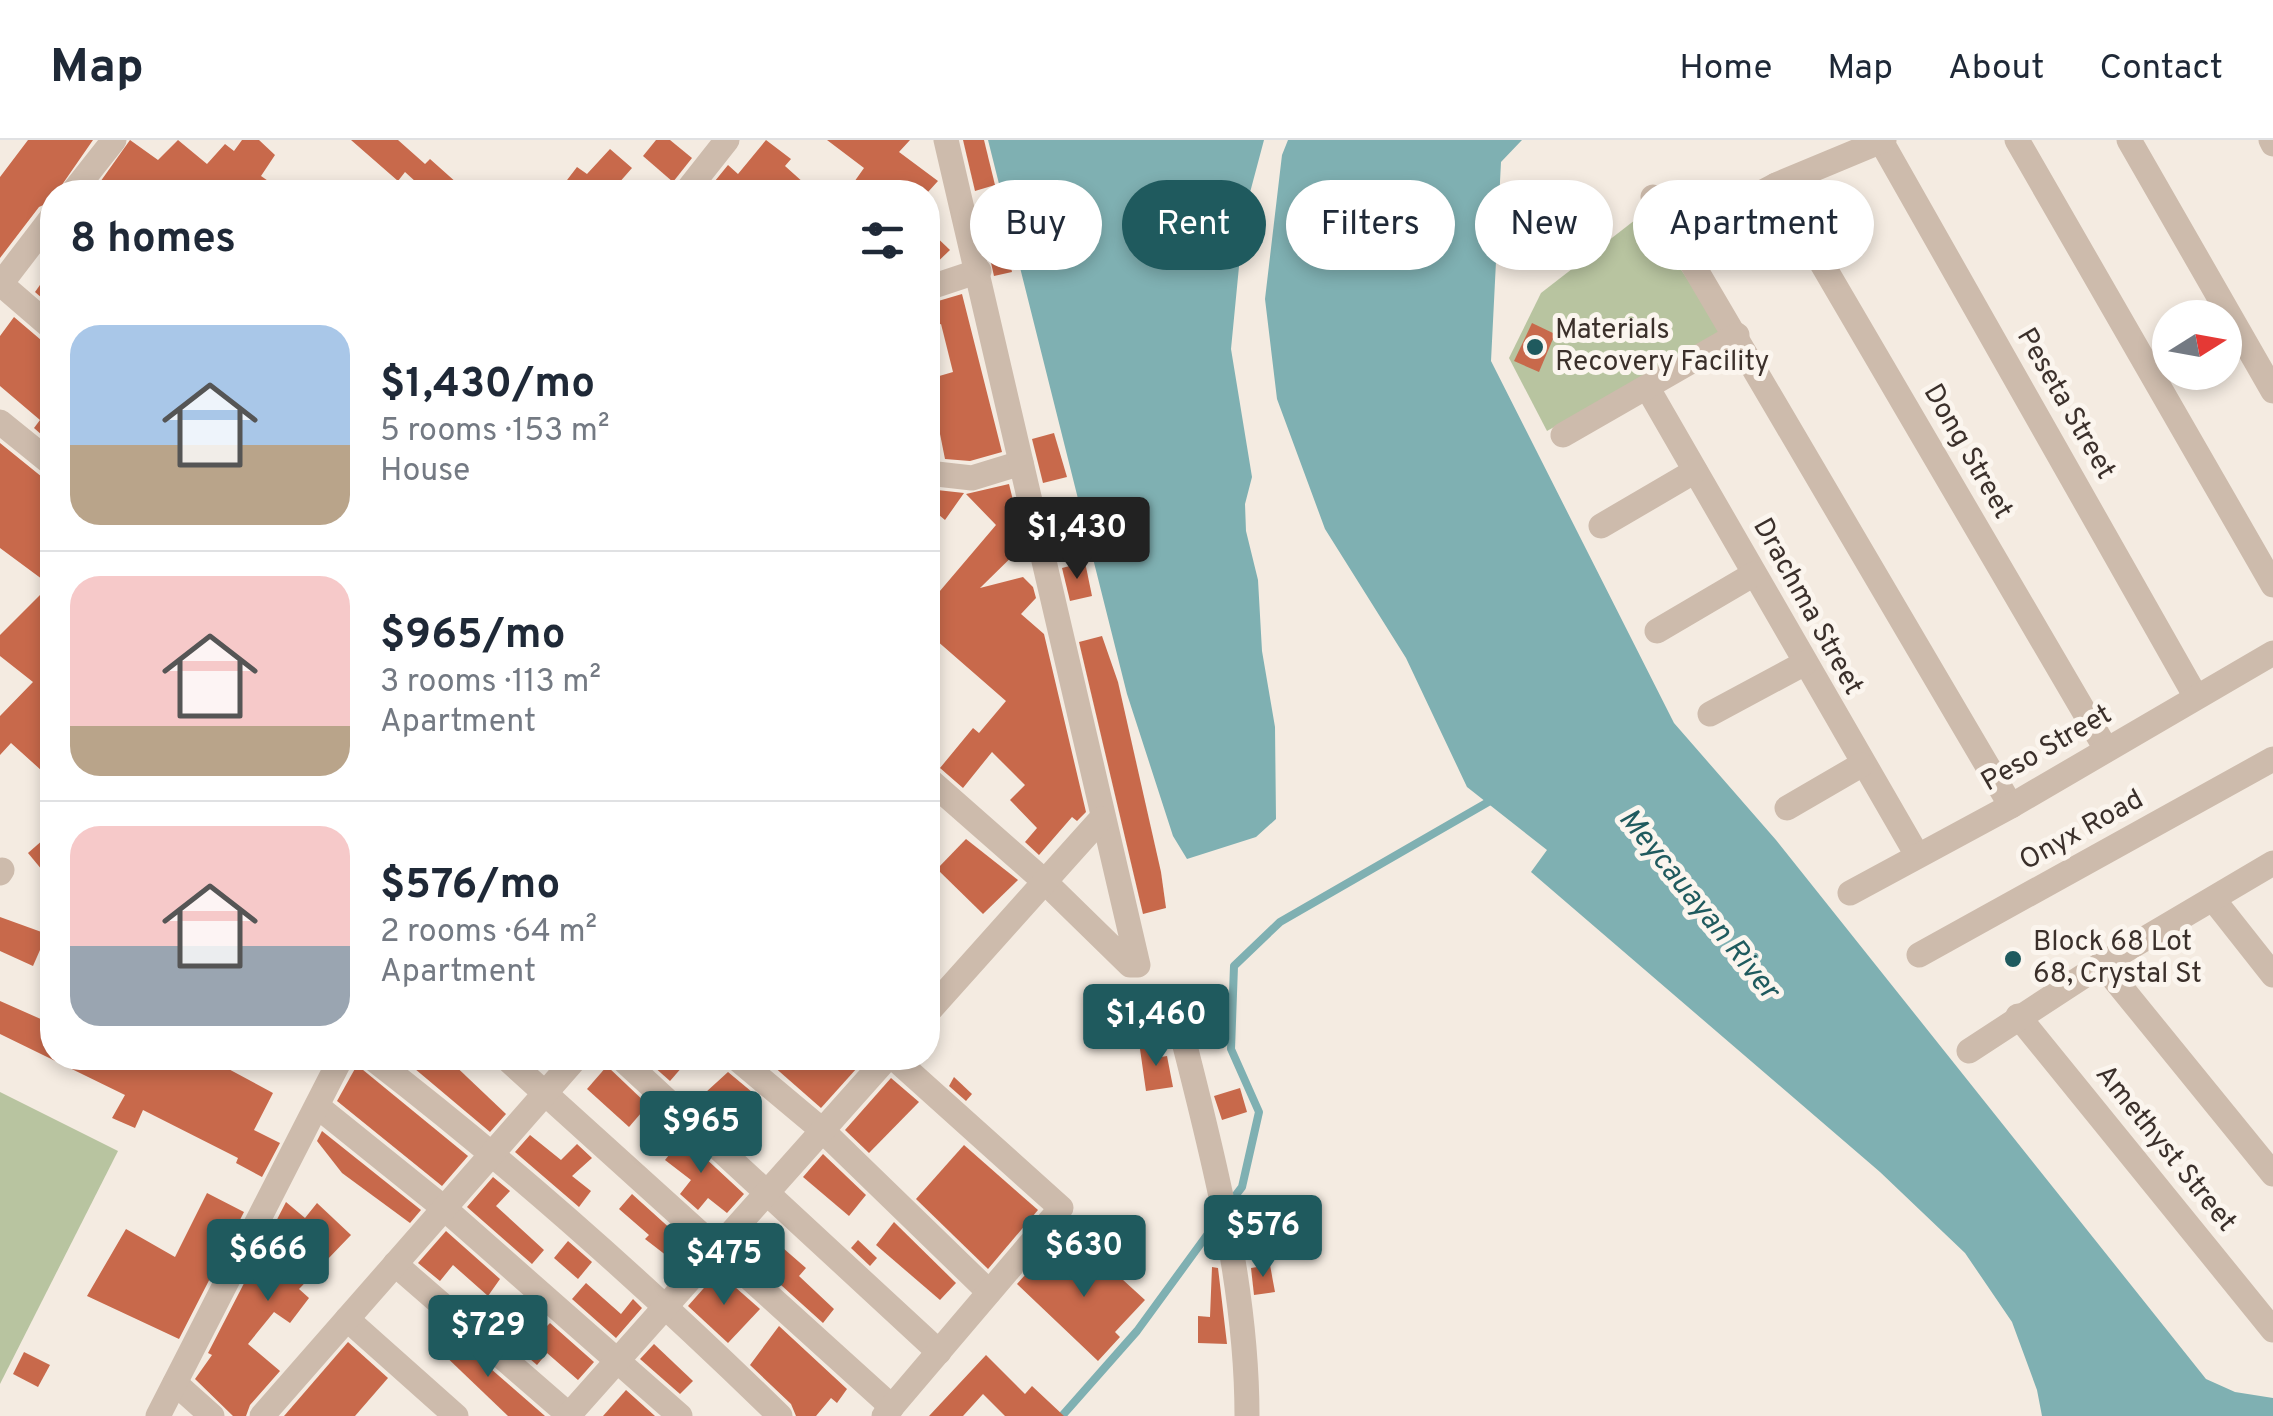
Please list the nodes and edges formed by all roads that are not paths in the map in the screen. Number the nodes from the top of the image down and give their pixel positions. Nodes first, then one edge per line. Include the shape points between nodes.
1 (114, 140) edge
2 (727, 140) edge
3 (946, 140) edge
4 (1883, 140) edge
5 (2017, 140) edge
6 (2129, 140) edge
7 (82, 180) edge
8 (695, 180) edge
9 (1788, 180) edge
10 (40, 233) edge
11 (1698, 270) edge
12 (1826, 270) edge
13 (978, 271) junction
14 (1, 284) edge
15 (940, 284) edge
16 (40, 318) edge
17 (1737, 334) junction
18 (1648, 387) junction
19 (2273, 390) edge
20 (0, 422) edge
21 (1563, 435) dead end
22 (40, 454) edge
23 (1022, 464) junction
24 (1696, 471) junction
25 (940, 474) edge
26 (1601, 526) dead end
27 (1754, 574) junction
28 (2273, 585) edge
29 (1657, 631) dead end
30 (2273, 653) edge
31 (1804, 664) junction
32 (2196, 697) junction
33 (1710, 714) dead end
34 (2106, 749) junction
35 (2273, 760) edge
36 (1861, 764) junction
37 (940, 790) edge
38 (2011, 806) junction
39 (1787, 808) dead end
40 (1101, 819) junction
41 (1916, 855) junction
42 (2273, 863) edge
43 (1044, 881) junction
44 (1850, 893) dead end
45 (2213, 899) junction
46 (1919, 955) dead end
47 (2102, 964) junction
48 (2273, 975) edge
49 (940, 998) edge
50 (1174, 1003) dead end
51 (2018, 1016) junction
52 (1969, 1051) dead end
53 (335, 1070) edge
54 (388, 1070) edge
55 (520, 1070) edge
56 (565, 1070) edge
57 (634, 1070) edge
58 (750, 1070) edge
59 (880, 1070) edge
60 (905, 1070) edge
61 (546, 1092) junction
62 (317, 1106) junction
63 (822, 1130) junction
64 (494, 1151) junction
65 (2273, 1174) edge
66 (768, 1191) junction
67 (445, 1208) junction
68 (716, 1249) junction
69 (395, 1264) junction
70 (989, 1292) junction
71 (2261, 1299) edge
72 (667, 1306) junction
73 (347, 1319) junction
74 (2273, 1330) edge
75 (939, 1352) junction
76 (619, 1358) junction
77 (174, 1383) junction
78 (888, 1411) edge
79 (158, 1416) edge
80 (212, 1416) edge
81 (262, 1416) edge
82 (456, 1416) edge
83 (569, 1416) edge
84 (680, 1416) edge
85 (780, 1416) edge
86 (1248, 1416) edge

1 - 7 street
2 - 8 street
3 - 13 street
4 - 9 street
4 - 32 street, Peseta Street
5 - 28 street
6 - 19 street
10 - 14 street
11 - 17 street
12 - 34 street, Dong Street
13 - 15 street
13 - 23 street
14 - 16 street
17 - 18 street
17 - 38 street
18 - 21 street
18 - 24 street, Drachma Street
20 - 22 street
23 - 25 street via 972,478
23 - 40 street
24 - 26 street
24 - 27 street, Drachma Street
27 - 29 street
27 - 31 street, Drachma Street
30 - 32 street, Peso Street
31 - 33 street
31 - 36 street, Drachma Street
32 - 34 street, Peso Street
34 - 38 street, Peso Street
35 - 46 street, Onyx Road
36 - 39 street
36 - 41 street, Drachma Street
37 - 43 street
38 - 41 street, Peso Street
40 - 43 street
40 - 43 street via 1138,966
41 - 44 street, Peso Street
42 - 45 street
43 - 49 street
45 - 47 street
45 - 48 street
47 - 51 street
47 - 65 street
50 - 86 street via 1231,1259
51 - 52 street
51 - 71 street, Amethyst Street
53 - 62 street
54 - 64 street
55 - 61 street
56 - 61 street
57 - 66 street
58 - 63 street
59 - 63 street
60 - 70 street via 1061,1208
61 - 64 street
61 - 68 street
62 - 67 street
62 - 77 street
63 - 66 street
63 - 70 street
64 - 67 street
64 - 72 street
66 - 68 street
66 - 75 street
67 - 69 street
67 - 76 street
68 - 72 street
68 - 78 street
69 - 73 street
69 - 83 street
70 - 75 street
71 - 74 street, Amethyst Street
72 - 76 street
72 - 85 street
73 - 81 street
73 - 82 street
75 - 78 street
76 - 83 street
76 - 84 street
77 - 79 street
77 - 80 street

